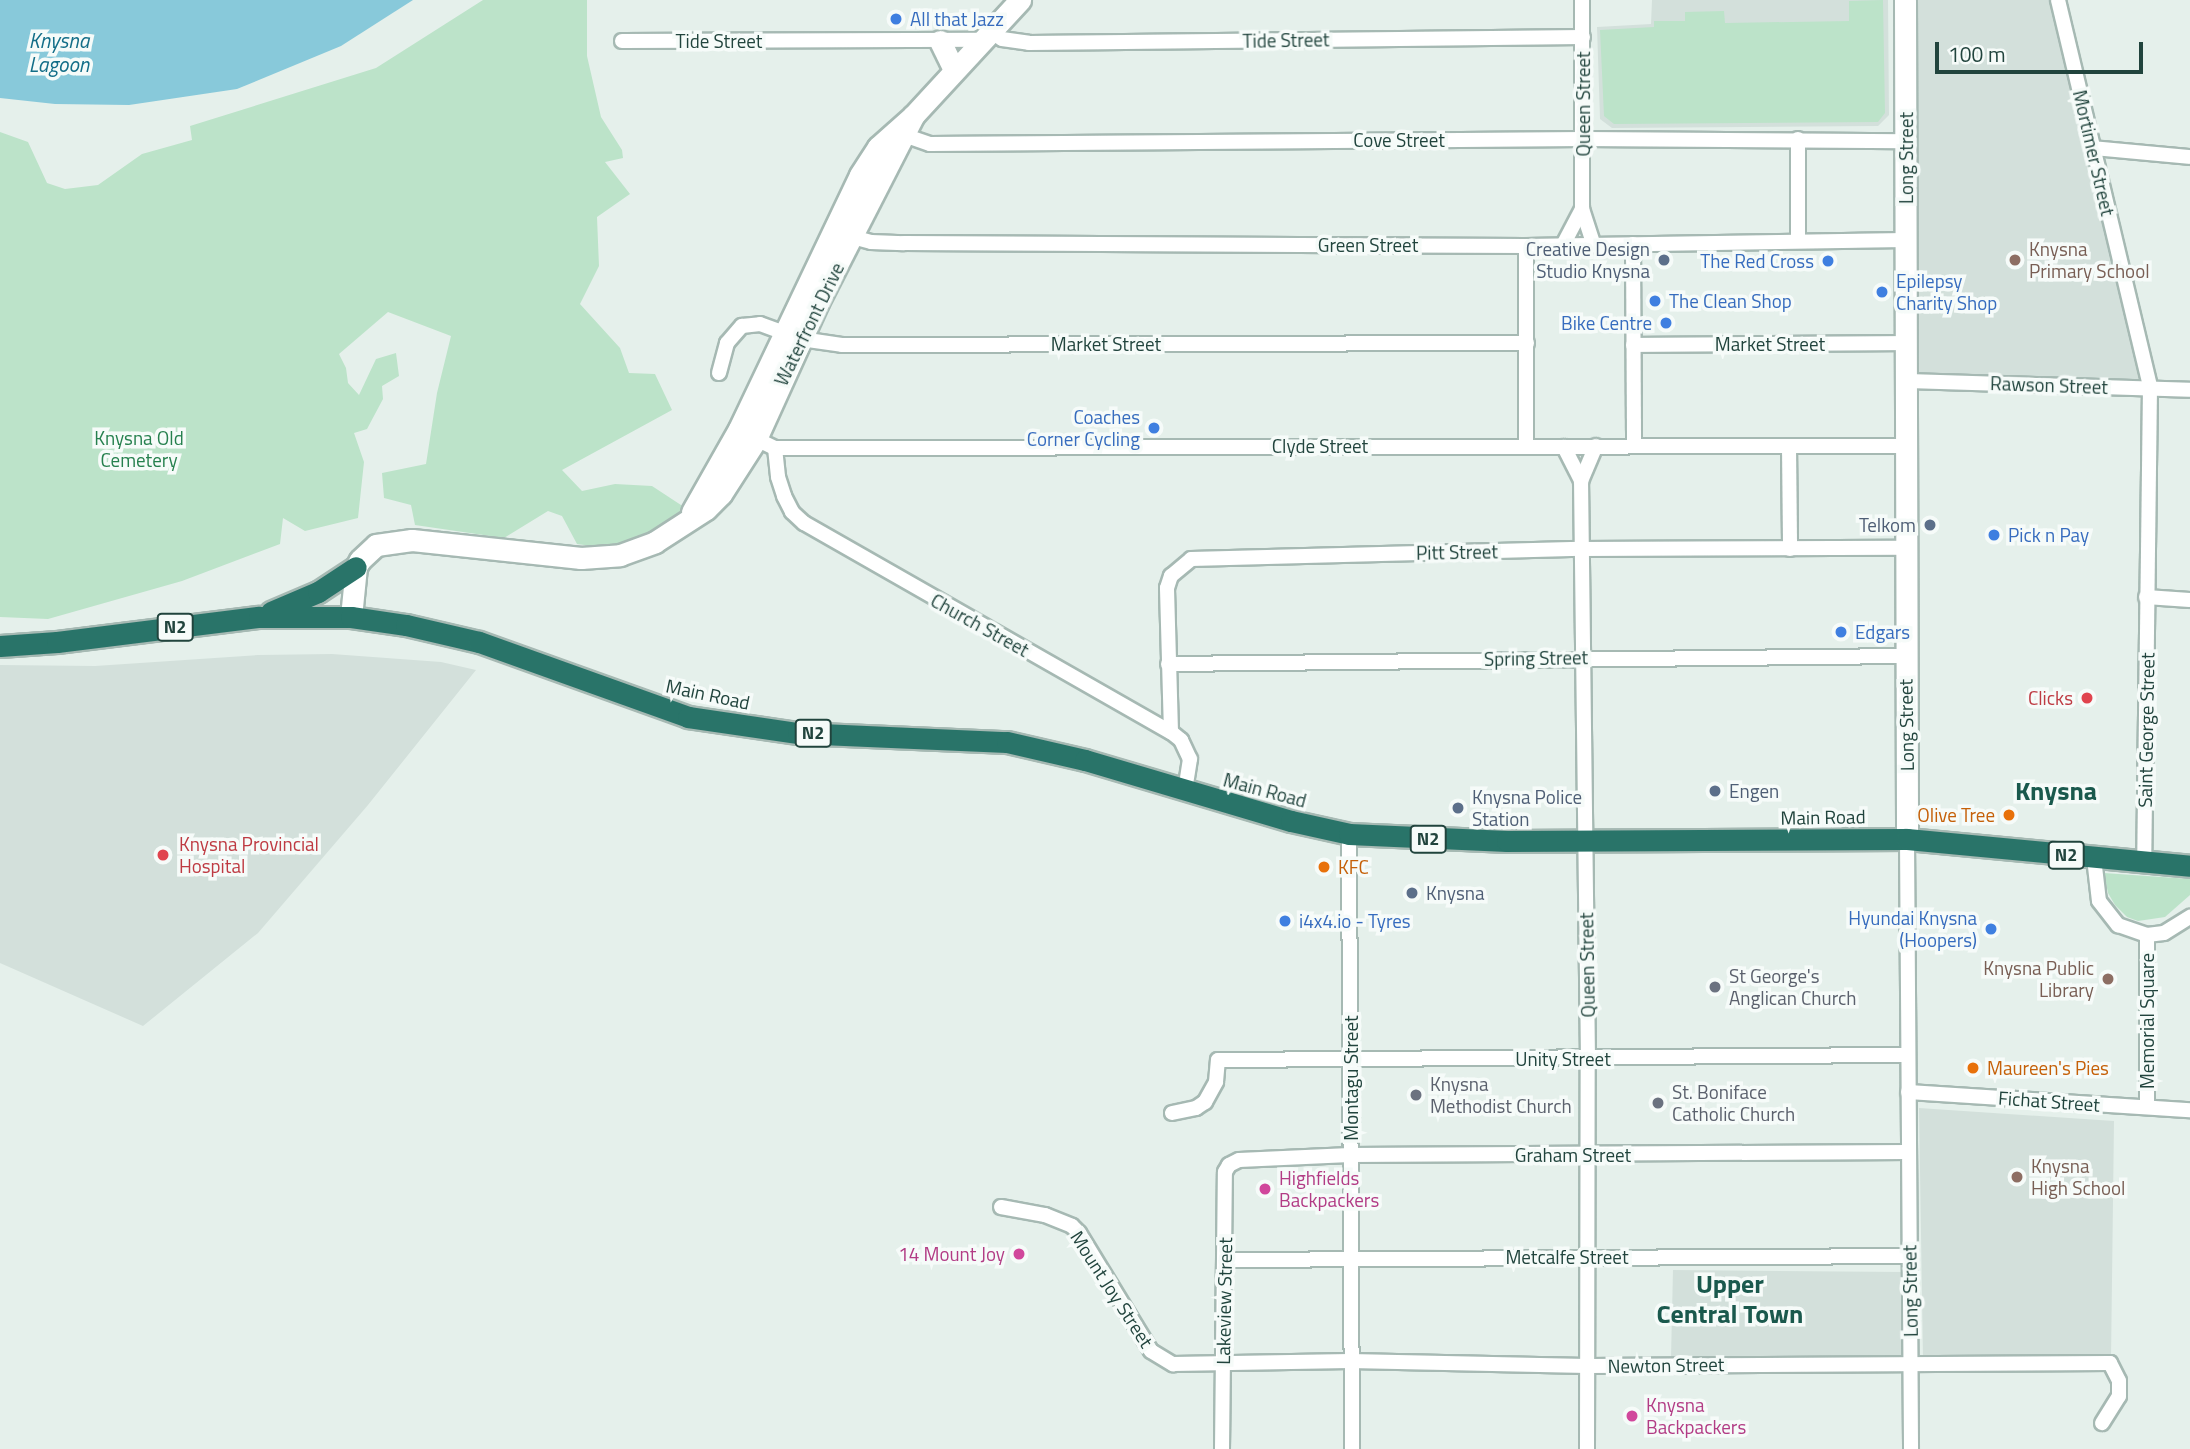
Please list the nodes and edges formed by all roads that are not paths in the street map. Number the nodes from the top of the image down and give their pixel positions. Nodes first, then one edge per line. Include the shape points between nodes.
1 (1020, 0) edge
2 (1582, 0) edge
3 (1905, 0) edge
4 (2058, 0) edge
5 (988, 36) junction
6 (1583, 37) junction
7 (622, 41) dead end
8 (940, 41) junction
9 (954, 70) junction
10 (900, 134) junction
11 (1584, 139) junction
12 (1797, 139) junction
13 (1906, 141) junction
14 (2094, 148) junction
15 (2190, 157) edge
16 (1582, 209) junction
17 (842, 234) junction
18 (1798, 240) junction
19 (1906, 240) junction
20 (1633, 244) junction
21 (1594, 245) junction
22 (1526, 246) junction
23 (1563, 246) junction
24 (793, 336) junction
25 (1527, 343) junction
26 (1907, 343) junction
27 (1633, 345) junction
28 (719, 373) dead end
29 (1907, 381) junction
30 (2150, 387) junction
31 (2190, 390) edge
32 (756, 439) junction
33 (1634, 445) junction
34 (1526, 446) junction
35 (1596, 446) junction
36 (1789, 446) junction
37 (1905, 446) junction
38 (1564, 447) junction
39 (1581, 481) junction
40 (1906, 548) junction
41 (1581, 549) junction
42 (1790, 549) junction
43 (356, 568) junction
44 (2146, 597) junction
45 (2190, 600) edge
46 (259, 617) junction
47 (351, 617) junction
48 (0, 646) edge
49 (1905, 656) junction
50 (1583, 657) junction
51 (1167, 664) junction
52 (1171, 732) junction
53 (1185, 790) junction
54 (1349, 834) junction
55 (1907, 839) junction
56 (1585, 841) junction
57 (2094, 858) junction
58 (2144, 862) junction
59 (2190, 866) edge
60 (2187, 926) edge
61 (2147, 935) junction
62 (1907, 1055) junction
63 (1352, 1058) junction
64 (1588, 1060) junction
65 (1908, 1092) junction
66 (2147, 1107) junction
67 (2190, 1110) edge
68 (1172, 1113) dead end
69 (1907, 1152) junction
70 (1350, 1155) junction
71 (1587, 1155) junction
72 (1240, 1160) joint
73 (1001, 1207) dead end
74 (1910, 1256) junction
75 (1585, 1257) junction
76 (1350, 1258) junction
77 (1225, 1260) junction
78 (1350, 1361) junction
79 (1223, 1362) junction
80 (1912, 1363) junction
81 (1587, 1366) junction
82 (2102, 1423) dead end
83 (1222, 1449) edge
84 (1352, 1449) edge
85 (1587, 1449) edge
86 (1911, 1449) edge

1 - 5 street, Waterfront Drive
2 - 6 street, Queen Street
3 - 13 street, Long Street
4 - 14 street, Mortimer Street
5 - 6 street, Tide Street via 1029,43
5 - 8 street, Tide Street
5 - 9 street, Waterfront Drive
6 - 11 street, Queen Street
7 - 8 street, Tide Street
8 - 9 street
9 - 10 street, Waterfront Drive
10 - 11 street, Cove Street via 930,144
10 - 17 street, Waterfront Drive
11 - 12 street, Cove Street
11 - 16 street, Queen Street
12 - 13 street, Cove Street
12 - 18 street
13 - 19 street, Long Street
14 - 15 street
14 - 30 street, Mortimer Street
16 - 21 street, Queen Street
16 - 23 street, Queen Street
17 - 22 street, Green Street via 918,243
17 - 24 street, Waterfront Drive
18 - 19 street, Green Street
18 - 20 street, Green Street
19 - 26 street, Long Street
20 - 21 street, Green Street
20 - 27 street
21 - 23 street, Green Street
22 - 23 street, Green Street
22 - 25 street
24 - 25 street, Market Street via 842,345
24 - 28 street, Market Street via 760,324 743,326 727,344
24 - 32 street, Waterfront Drive
25 - 34 street
26 - 27 street, Market Street
26 - 29 street, Long Street
27 - 33 street
29 - 30 street, Rawson Street
29 - 37 street, Long Street
30 - 31 street, Rawson Street
30 - 44 street, Mortimer Street
32 - 34 street, Clyde Street
32 - 43 street, Waterfront Drive via 706,509 655,541 620,555 581,558 389,541 376,545
32 - 52 street, Church Street via 792,512 804,523
33 - 35 street, Clyde Street
33 - 36 street, Clyde Street
34 - 38 street, Clyde Street
35 - 38 street, Clyde Street
35 - 39 street, Queen Street
36 - 37 street, Clyde Street
36 - 42 street
37 - 40 street, Long Street
38 - 39 street, Queen Street
39 - 41 street, Queen Street
40 - 42 street, Pitt Street
40 - 49 street, Long Street
41 - 42 street, Pitt Street
41 - 50 street, Queen Street
41 - 51 street, Pitt Street via 1191,559 1171,576 1167,588
43 - 46 highway via 318,592
43 - 47 street
44 - 45 street
44 - 58 street, Saint George Street
46 - 47 highway, N2
46 - 48 highway, N2
47 - 53 highway, Main Road / N2 via 479,642 688,717 798,733 1007,742
49 - 50 street, Spring Street
49 - 55 street, Long Street
50 - 51 street, Spring Street
50 - 56 street, Queen Street
51 - 52 street, Pitt Street
52 - 53 street, Church Street via 1181,740 1190,759
53 - 54 highway, Main Road / N2
54 - 56 highway, Main Road / N2
54 - 63 street, Montagu Street
55 - 56 highway, Main Road / N2
55 - 57 highway, Main Road / N2
55 - 62 street, Long Street
56 - 64 street, Queen Street
57 - 58 highway, Main Road / N2
57 - 61 street, Memorial Square via 2095,886 2107,914 2132,932
58 - 59 highway, Main Road / N2
60 - 61 street, Memorial Square
61 - 66 street, Memorial Square
62 - 64 street, Unity Street
62 - 65 street, Long Street
63 - 64 street, Unity Street
63 - 68 street, Unity Street via 1219,1060 1216,1082 1205,1102
63 - 70 street, Montagu Street
64 - 71 street, Queen Street
65 - 66 street, Fichat Street
65 - 69 street, Long Street
66 - 67 street, Fichat Street
69 - 71 street, Graham Street
69 - 74 street, Long Street
70 - 71 street, Graham Street
70 - 72 street, Graham Street
70 - 76 street, Montagu Street
71 - 75 street, Queen Street
72 - 77 street, Lakeview Street via 1224,1172
73 - 79 street, Mount Joy Street via 1045,1215 1072,1226 1151,1351 1173,1364
74 - 75 street, Metcalfe Street
74 - 80 street, Long Street
75 - 76 street, Metcalfe Street
75 - 81 street, Queen Street
76 - 77 street, Metcalfe Street
76 - 78 street, Montagu Street
77 - 79 street, Lakeview Street
78 - 79 street, Newton Street
78 - 81 street, Newton Street
78 - 84 street, Montagu Street
79 - 83 street, Lakeview Street
80 - 81 street, Newton Street
80 - 82 street, Newton Street via 2110,1363 2119,1381 2119,1396
80 - 86 street, Long Street
81 - 85 street, Queen Street

